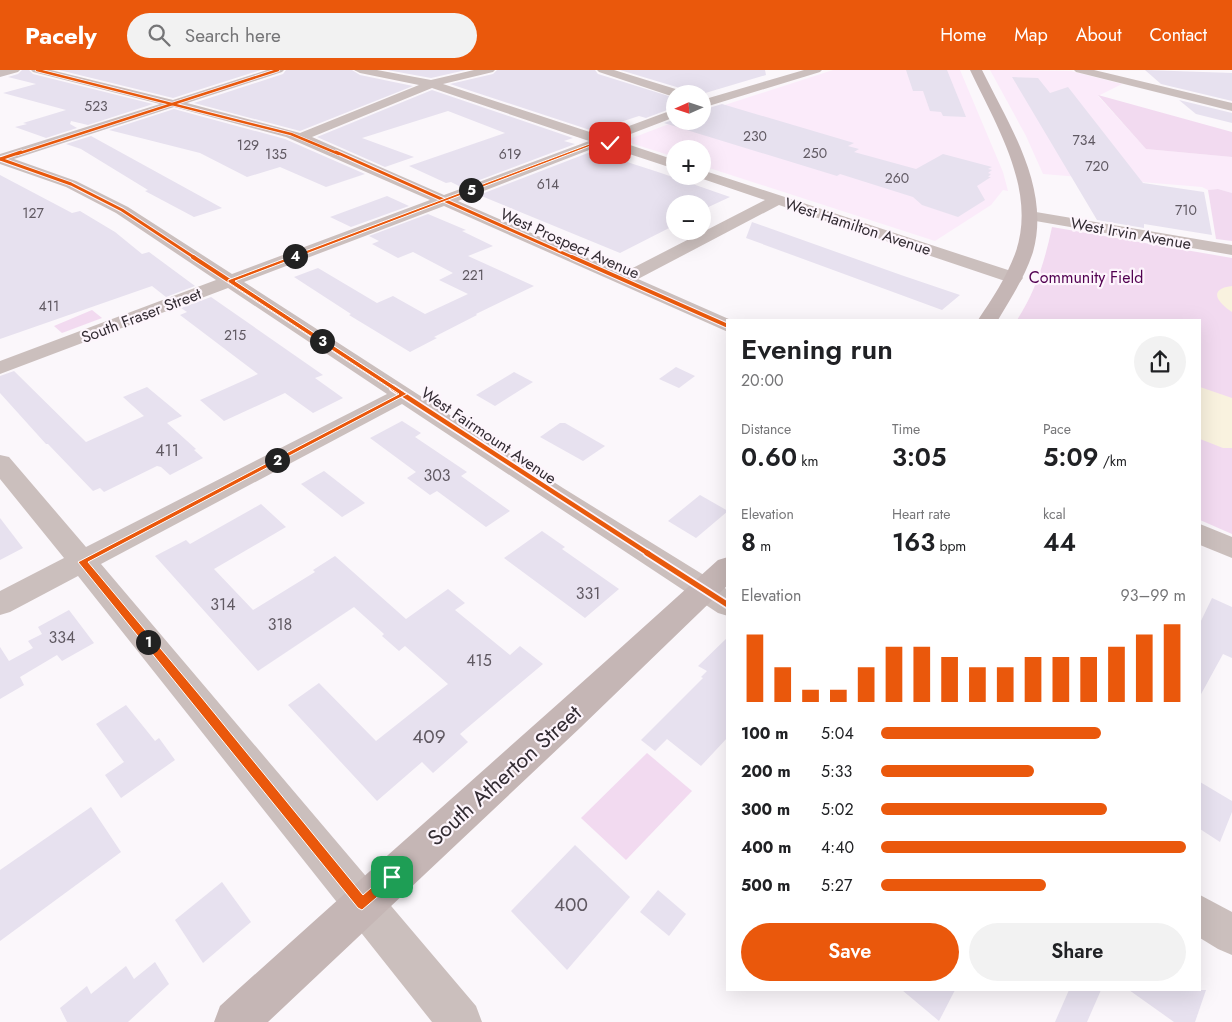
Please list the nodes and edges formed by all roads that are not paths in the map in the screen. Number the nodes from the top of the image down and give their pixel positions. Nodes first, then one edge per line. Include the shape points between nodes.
1 (14, 70) edge
2 (37, 70) edge
3 (278, 70) edge
4 (360, 70) edge
5 (488, 70) edge
6 (603, 70) edge
7 (781, 70) edge
8 (816, 70) edge
9 (976, 70) edge
10 (1080, 70) edge
11 (0, 74) edge
12 (799, 75) junction
13 (432, 84) junction
14 (666, 90) edge
15 (711, 101) edge
16 (176, 104) junction
17 (1232, 107) edge
18 (666, 116) edge
19 (301, 137) junction
20 (601, 141) junction
21 (0, 159) edge
22 (666, 163) edge
23 (711, 177) edge
24 (777, 200) junction
25 (444, 201) junction
26 (1030, 216) junction
27 (1232, 250) edge
28 (1014, 278) junction
29 (623, 280) junction
30 (230, 281) junction
31 (989, 319) edge
32 (726, 325) edge
33 (0, 368) edge
34 (404, 394) junction
35 (0, 463) edge
36 (1201, 534) edge
37 (1232, 548) edge
38 (82, 562) junction
39 (719, 587) edge
40 (0, 604) edge
41 (362, 904) junction
42 (1201, 916) edge
43 (1232, 935) edge
44 (236, 1022) edge
45 (460, 1022) edge

1 - 11 street
2 - 16 street, West Prospect Avenue
3 - 16 street
4 - 13 street
5 - 13 street
6 - 14 street
7 - 12 street
8 - 12 street
9 - 26 main road via 1024,174
10 - 17 street
12 - 15 street
13 - 19 street
13 - 20 street
16 - 19 street, West Prospect Avenue
16 - 21 street
18 - 20 street, South Fraser Street
19 - 25 street, West Prospect Avenue
20 - 22 street
20 - 25 street, South Fraser Street
21 - 30 street, West Fairmount Avenue via 99,197
23 - 24 street, West Hamilton Avenue
24 - 28 street, West Hamilton Avenue
24 - 29 street
25 - 29 street, West Prospect Avenue
25 - 30 street, South Fraser Street
26 - 27 street, West Irvin Avenue
26 - 28 main road via 1026,246
28 - 31 main road
29 - 32 street, West Prospect Avenue
30 - 33 street, South Fraser Street
30 - 34 street, West Fairmount Avenue
34 - 38 street
34 - 39 street, West Fairmount Avenue via 554,494
35 - 38 street
36 - 37 street
38 - 40 street
38 - 41 street
39 - 41 main road, South Atherton Street
41 - 44 main road, South Atherton Street
41 - 45 street
42 - 43 street

